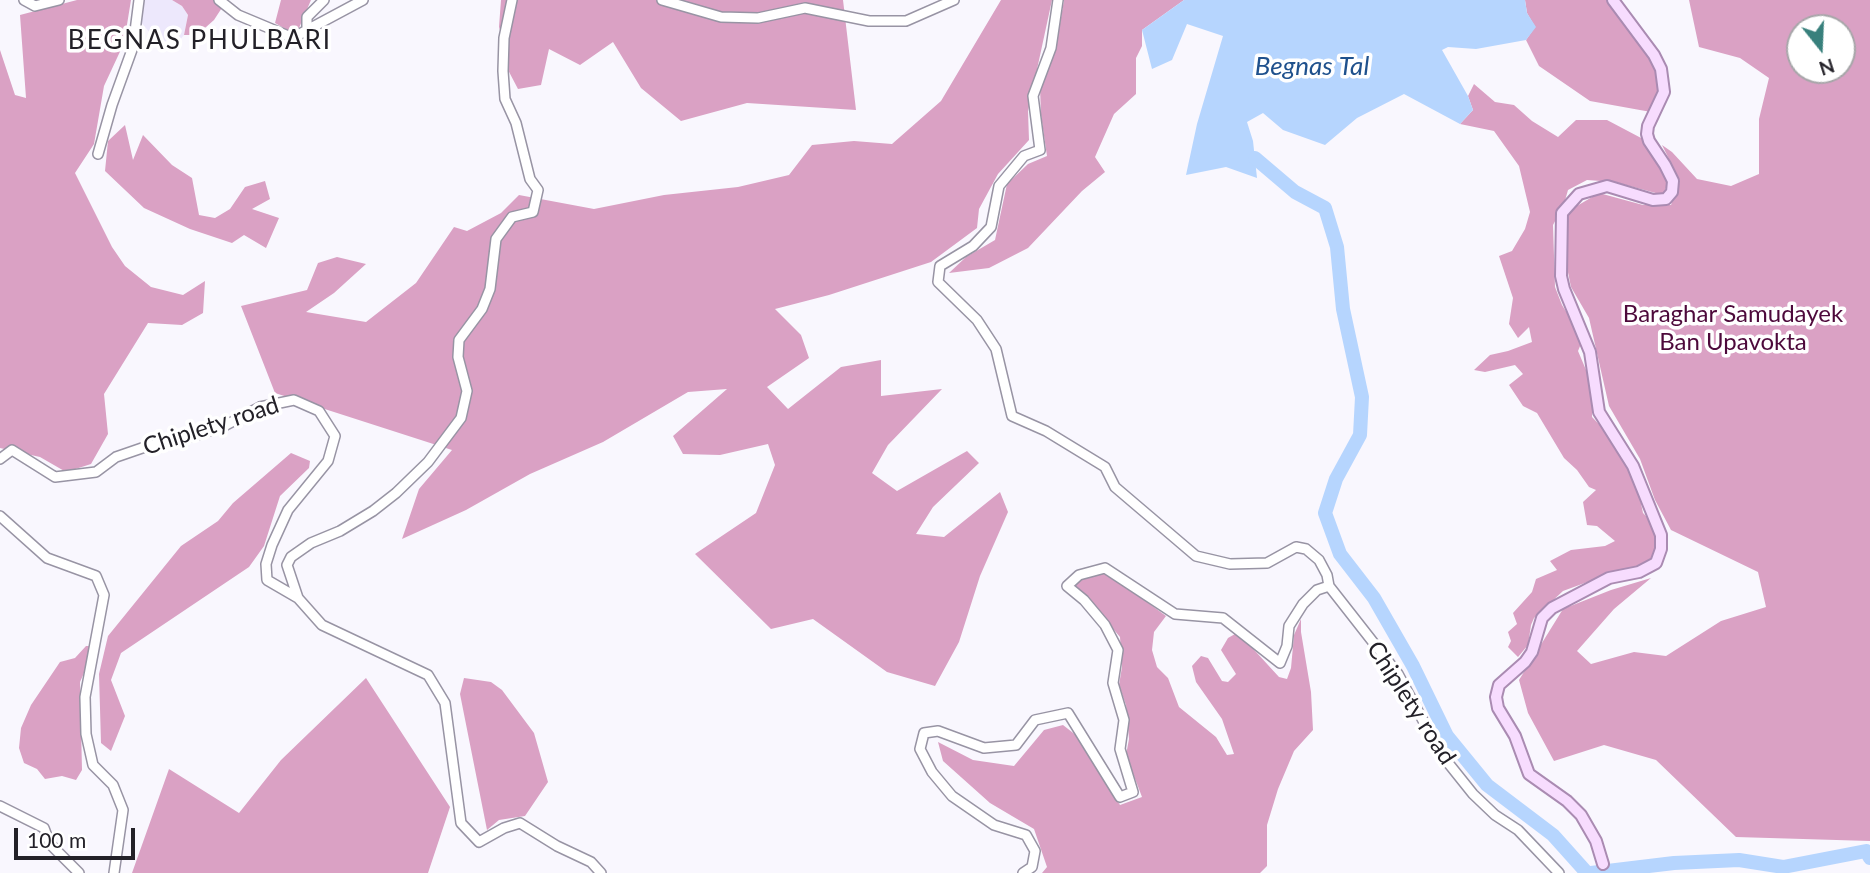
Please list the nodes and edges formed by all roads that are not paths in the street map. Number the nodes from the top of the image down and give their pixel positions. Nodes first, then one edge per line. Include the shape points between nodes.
1 (24, 0) edge
2 (60, 0) edge
3 (139, 0) edge
4 (219, 0) edge
5 (324, 0) edge
6 (363, 0) edge
7 (512, 0) edge
8 (662, 0) edge
9 (954, 0) edge
10 (1058, 0) edge
11 (1614, 0) edge
12 (307, 30) junction
13 (98, 154) dead end
14 (0, 459) edge
15 (0, 516) edge
16 (1329, 586) junction
17 (298, 598) junction
18 (0, 806) edge
19 (1604, 868) edge
20 (79, 873) edge
21 (114, 873) edge
22 (601, 873) edge
23 (1023, 873) edge
24 (1559, 873) edge

1 - 2 street via 35,6
3 - 13 street via 133,47
4 - 12 street via 238,15 289,37
5 - 12 street via 307,17
6 - 12 street
7 - 17 street via 504,38 505,99 530,179 538,190 533,212 512,217 496,239 490,289 482,309 459,340 458,357 467,391 461,418 428,462 396,493 290,558 287,565
8 - 9 street via 721,17 758,18 805,8 869,21 906,21
10 - 16 street, Chiplety road via 1051,48 1033,96 1040,150 1024,156 999,186 992,227 973,246 940,266 938,282 977,320 996,349 1012,416 1105,467 1115,487 1196,556 1230,564 1268,563 1296,547 1306,548 1319,560
11 - 19 main road via 1661,69 1664,92 1647,134 1673,181 1672,192 1666,199 1653,200 1607,186 1579,194 1562,213 1561,276 1590,352 1599,412 1633,466 1661,535 1661,550 1656,563 1609,578 1552,608 1542,618 1532,652 1499,685 1496,697 1529,774 1580,815 1596,841
14 - 17 street, Chiplety road via 12,450 55,477 96,472 116,457 226,425 260,407 294,400 319,411 335,436 328,461 288,510 266,564 267,580
15 - 21 street via 47,558 96,576 104,596 85,709 93,765 113,785 123,810
16 - 23 street via 1317,590 1303,604 1289,626 1280,663 1223,618 1175,614 1105,568 1079,575 1067,586 1105,625 1118,650 1113,683 1124,720 1120,748 1133,792 1119,797 1068,713 1035,720 1016,745 984,748 937,731 924,733 920,749 952,796 994,825 1026,835 1035,851 1032,867
16 - 24 street, Chiplety road via 1398,674 1441,754 1473,794 1518,830
17 - 22 street, Chiplety road via 322,625 428,675 445,703 461,823 479,842 520,822 591,862
18 - 20 street via 44,828 50,844

